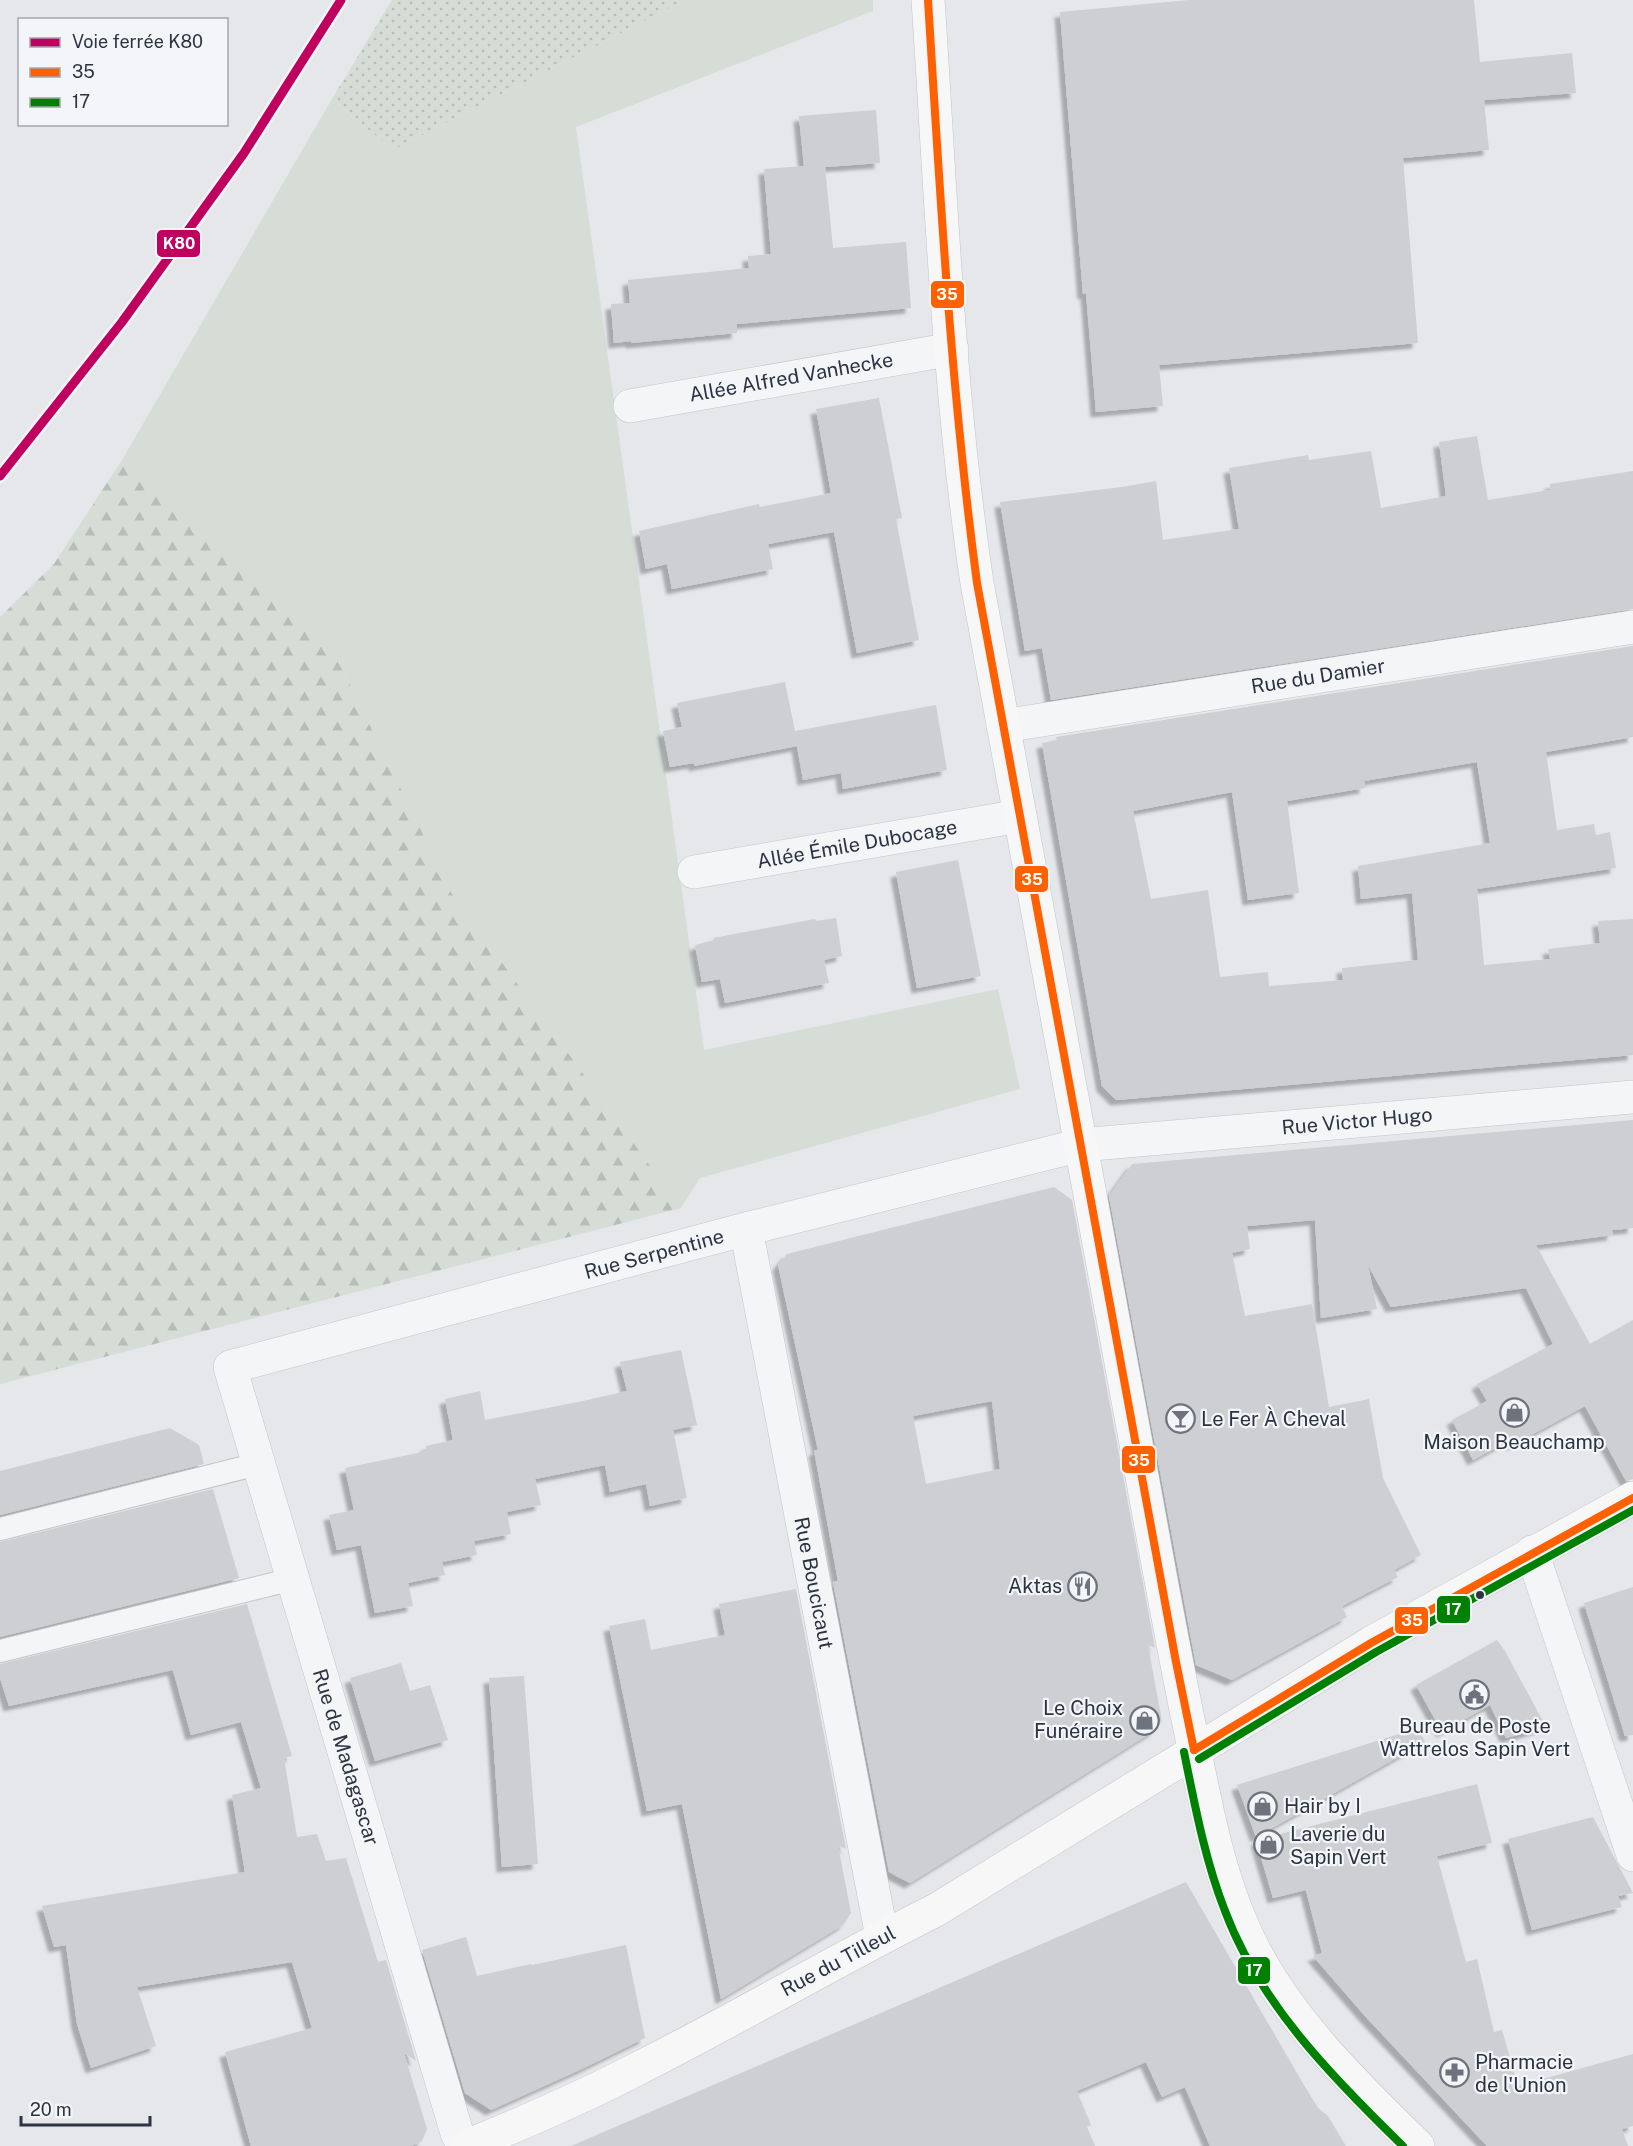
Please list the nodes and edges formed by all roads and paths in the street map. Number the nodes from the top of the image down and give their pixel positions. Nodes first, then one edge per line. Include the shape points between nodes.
1 (928, 0) edge
2 (952, 349) junction
3 (630, 406) dead end
4 (1633, 627) edge
5 (1003, 726) junction
6 (1020, 816) junction
7 (694, 872) dead end
8 (1633, 1097) edge
9 (1080, 1145) junction
10 (746, 1229) junction
11 (230, 1367) joint
12 (258, 1464) junction
13 (1633, 1498) edge
14 (0, 1529) edge
15 (1532, 1552) junction
16 (293, 1579) junction
17 (0, 1652) edge
18 (1194, 1750) junction
19 (1633, 1855) edge
20 (882, 1937) junction
21 (465, 2146) edge
22 (1418, 2146) edge

1 - 2 street
2 - 3 street, Allée Alfred Vanhecke
2 - 5 street via 965,506
4 - 5 street, Rue du Damier
5 - 6 street
6 - 7 street, Allée Émile Dubocage
6 - 9 street
8 - 9 street, Rue Victor Hugo
9 - 10 street, Rue Serpentine
9 - 18 street
10 - 11 street, Rue Serpentine
10 - 20 street, Rue Boucicaut
11 - 12 street, Rue de Madagascar
12 - 14 lane
12 - 16 street, Rue de Madagascar
13 - 15 street, Rue du Tilleul
15 - 18 street, Rue du Tilleul
15 - 19 street
16 - 17 lane
16 - 21 street, Rue de Madagascar via 455,2126
18 - 20 street, Rue du Tilleul via 936,1910
18 - 22 street via 1223,1873 1240,1922 1256,1952 1322,2046
20 - 21 street, Rue du Tilleul via 634,2071 548,2113

